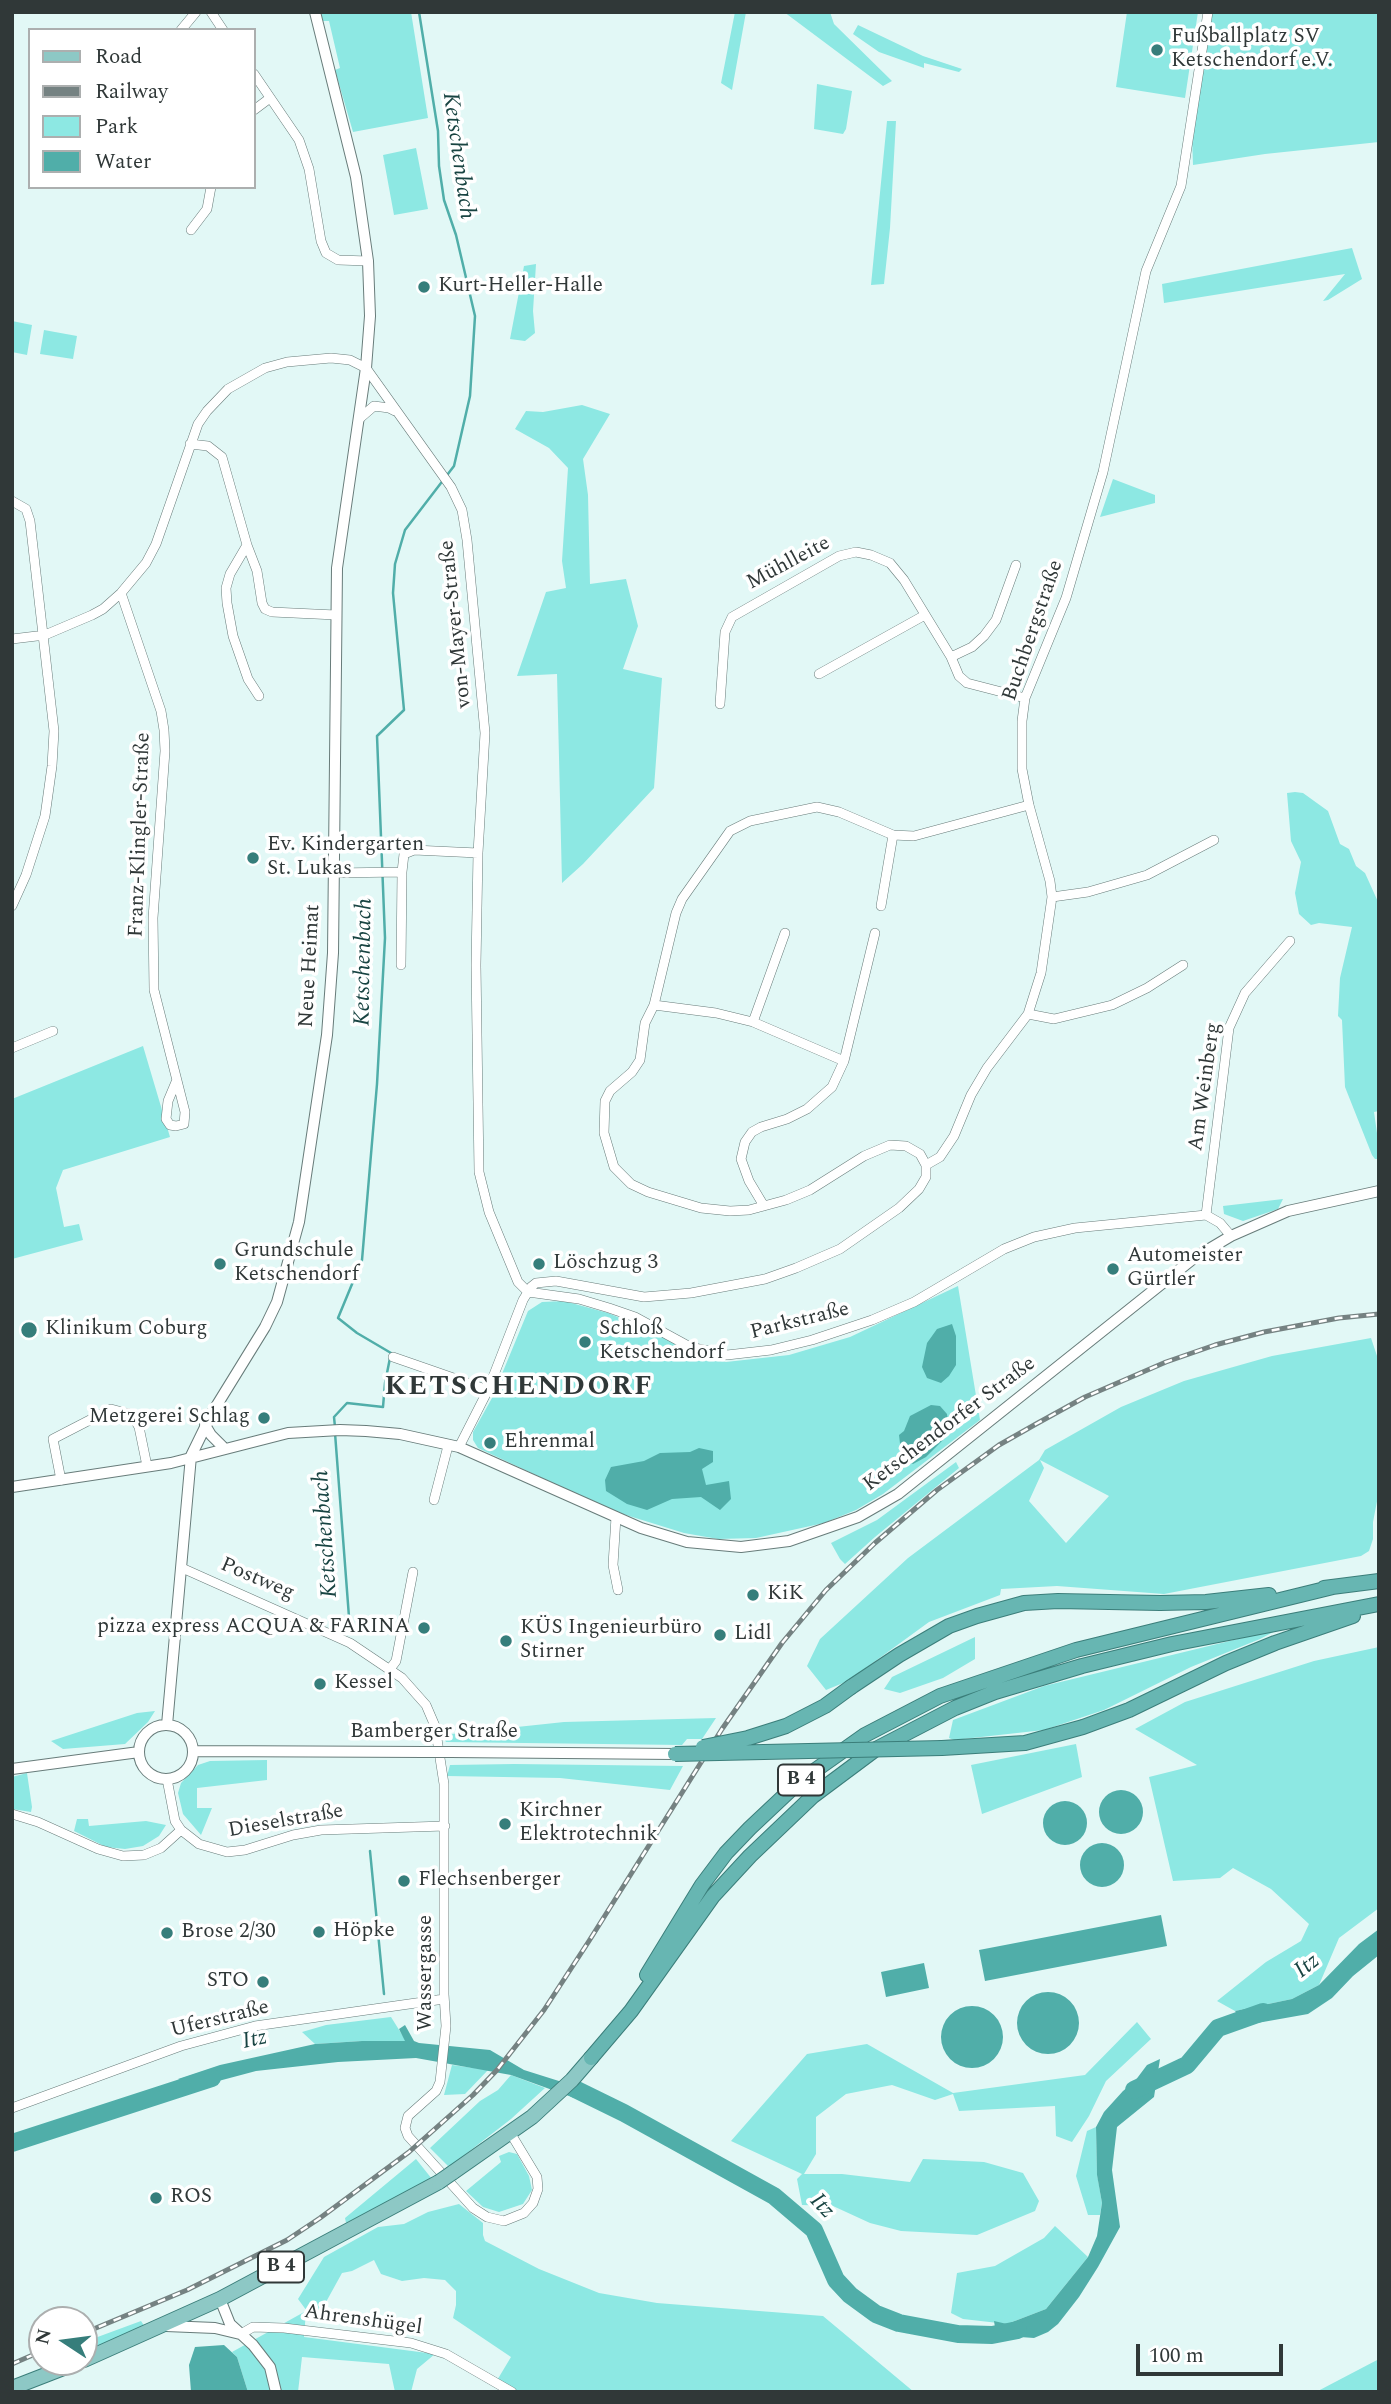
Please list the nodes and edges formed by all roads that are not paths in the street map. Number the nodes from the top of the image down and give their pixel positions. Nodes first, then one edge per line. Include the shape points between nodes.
1 (197, 12) edge
2 (211, 12) edge
3 (315, 12) edge
4 (1209, 12) edge
5 (183, 28) edge
6 (222, 28) edge
7 (256, 77) edge
8 (270, 98) junction
9 (256, 108) edge
10 (211, 189) edge
11 (191, 230) dead end
12 (368, 261) junction
13 (366, 368) junction
14 (397, 412) junction
15 (358, 420) junction
16 (190, 444) junction
17 (12, 501) edge
18 (247, 545) junction
19 (1016, 565) dead end
20 (121, 593) junction
21 (336, 615) junction
22 (925, 615) junction
23 (45, 635) junction
24 (12, 639) edge
25 (951, 657) junction
26 (819, 674) dead end
27 (260, 696) dead end
28 (1025, 698) junction
29 (720, 704) dead end
30 (1029, 805) junction
31 (893, 835) junction
32 (1214, 840) dead end
33 (478, 853) junction
34 (397, 872) junction
35 (334, 873) junction
36 (1052, 897) junction
37 (12, 906) edge
38 (881, 906) dead end
39 (785, 933) dead end
40 (875, 933) dead end
41 (1290, 941) dead end
42 (401, 964) dead end
43 (1183, 965) dead end
44 (654, 1005) junction
45 (1028, 1014) junction
46 (752, 1022) junction
47 (53, 1031) dead end
48 (12, 1048) edge
49 (844, 1061) junction
50 (176, 1082) dead end
51 (926, 1166) junction
52 (1379, 1191) edge
53 (764, 1206) junction
54 (1206, 1215) junction
55 (1231, 1236) junction
56 (527, 1292) junction
57 (393, 1357) dead end
58 (488, 1390) junction
59 (205, 1425) junction
60 (453, 1447) junction
61 (224, 1448) junction
62 (191, 1457) junction
63 (147, 1466) junction
64 (61, 1479) junction
65 (12, 1487) edge
66 (434, 1500) dead end
67 (616, 1517) junction
68 (182, 1567) junction
69 (413, 1572) dead end
70 (1379, 1581) edge
71 (1333, 1587) junction
72 (618, 1590) dead end
73 (1379, 1606) edge
74 (390, 1669) junction
75 (167, 1725) junction
76 (193, 1751) junction
77 (139, 1752) junction
78 (675, 1754) junction
79 (12, 1769) edge
80 (167, 1779) junction
81 (12, 1814) edge
82 (445, 1826) junction
83 (181, 1829) junction
84 (444, 1999) junction
85 (591, 2058) junction
86 (12, 2108) edge
87 (511, 2134) junction
88 (220, 2299) junction
89 (163, 2326) junction
90 (241, 2334) junction
91 (98, 2354) edge
92 (43, 2376) edge
93 (12, 2388) edge
94 (276, 2392) edge
95 (512, 2392) edge

1 - 5 street
2 - 6 street
3 - 12 street, Neue Heimat via 356,177
4 - 28 street, Buchbergstraße via 1181,186 1146,271 1103,472 1066,598
7 - 8 street
8 - 9 street
8 - 12 street via 299,140 326,253 338,260
10 - 11 street via 207,209
12 - 13 street, Neue Heimat
13 - 14 street, von-Mayer-Straße
13 - 15 street, Neue Heimat
13 - 16 street via 331,358 265,368 221,396 207,411
14 - 15 street via 374,406
14 - 33 street, von-Mayer-Straße via 451,486 462,510 485,733
15 - 21 street, Neue Heimat via 340,541
16 - 18 street via 208,446 222,457
16 - 20 street via 156,544
17 - 23 street via 26,509 30,521
18 - 21 street via 265,609
18 - 27 street via 230,574 227,603 247,679
19 - 25 street via 996,620 972,647
20 - 23 street via 103,609
20 - 50 street, Franz-Klingler-Straße via 164,730 153,918 154,990
21 - 35 street, Neue Heimat
22 - 25 street, Mühlleite
22 - 26 street
22 - 29 street, Mühlleite via 890,563 856,552 839,556 732,617 725,632
23 - 24 street
23 - 37 street via 54,731 52,766 45,816
25 - 28 street, Mühlleite via 967,683
28 - 30 street, Buchbergstraße via 1022,769
30 - 31 street via 914,836
30 - 36 street, Buchbergstraße
31 - 38 street
31 - 44 street via 817,807 736,826 682,899
32 - 36 street via 1134,879
33 - 34 street via 408,851
33 - 56 street, von-Mayer-Straße via 478,1172 489,1212 518,1282
34 - 35 street
34 - 42 street
35 - 59 street, Neue Heimat via 327,1035 294,1245 265,1327
36 - 45 street, Buchbergstraße via 1041,973
39 - 46 street
40 - 49 street
41 - 54 street, Am Weinberg via 1245,993 1229,1028
43 - 45 street via 1112,1005 1054,1019
44 - 46 street
44 - 53 street via 645,1023 636,1066 605,1101 604,1133 614,1167 631,1184 679,1202 730,1211
45 - 51 street, Buchbergstraße via 987,1068 940,1157
46 - 49 street
47 - 48 street
49 - 53 street via 832,1087 817,1102 761,1127 745,1142 741,1159
51 - 53 street via 920,1154 906,1146 881,1147 810,1190
51 - 56 street, Buchbergstraße via 919,1189 870,1230 822,1258 765,1279 664,1296 623,1294 556,1281 536,1283
52 - 55 street, Ketschendorfer Straße via 1294,1209
54 - 55 street
54 - 56 street, Parkstraße via 1075,1228 1034,1237 891,1313 781,1347 727,1355 690,1347 609,1308
55 - 67 street, Ketschendorfer Straße via 1169,1276 898,1494 858,1517 798,1538 741,1547 687,1542
56 - 58 street
57 - 58 street
58 - 60 street
59 - 61 street
59 - 62 street, Neue Heimat
60 - 61 street, Ketschendorfer Straße via 400,1434 335,1430 288,1433
60 - 66 street
60 - 67 street, Ketschendorfer Straße
61 - 62 street, Ketschendorfer Straße
62 - 63 street, Ketschendorfer Straße
62 - 68 street
63 - 64 street, Ketschendorfer Straße
63 - 64 street via 135,1420 111,1409 53,1439
64 - 65 street, Ketschendorfer Straße
67 - 72 street via 613,1565
68 - 74 street, Postweg via 349,1643
68 - 75 street
69 - 74 street via 396,1661
70 - 71 highway, B 4
71 - 78 highway, bridge via 1206,1602 1024,1603 949,1626 786,1726
71 - 85 highway, B 4 via 1076,1650 940,1696 865,1735 800,1781 726,1853
73 - 78 highway, bridge via 1275,1643 1129,1710 1025,1743
73 - 85 highway, B 4 via 1171,1644 1082,1666 955,1708 876,1749 813,1796 713,1896 631,2011
74 - 82 street, Wassergasse via 417,1693 435,1726 442,1760
75 - 76 street via 185,1732
75 - 77 street via 147,1733
76 - 78 street, Bamberger Straße, bridge
76 - 80 street via 186,1770
77 - 79 street
77 - 80 street via 147,1771
80 - 83 street via 175,1821
81 - 83 street via 123,1856 161,1848
82 - 83 street, Dieselstraße via 321,1829 227,1852 199,1844
82 - 84 street, Wassergasse
84 - 86 street, Uferstraße via 255,2026 181,2046
84 - 87 street, Wassergasse via 442,2073 436,2091 408,2116 408,2136 473,2208 504,2221 524,2213 538,2189 537,2177
85 - 87 main road, B 4
87 - 88 main road, B 4, bridge via 439,2182
88 - 89 main road, B 4
88 - 90 street via 229,2322
89 - 90 street
89 - 91 main road, B 4
90 - 94 street via 270,2367
90 - 95 street, Ahrenshügel via 253,2327 284,2328 411,2343 446,2354
92 - 93 main road

